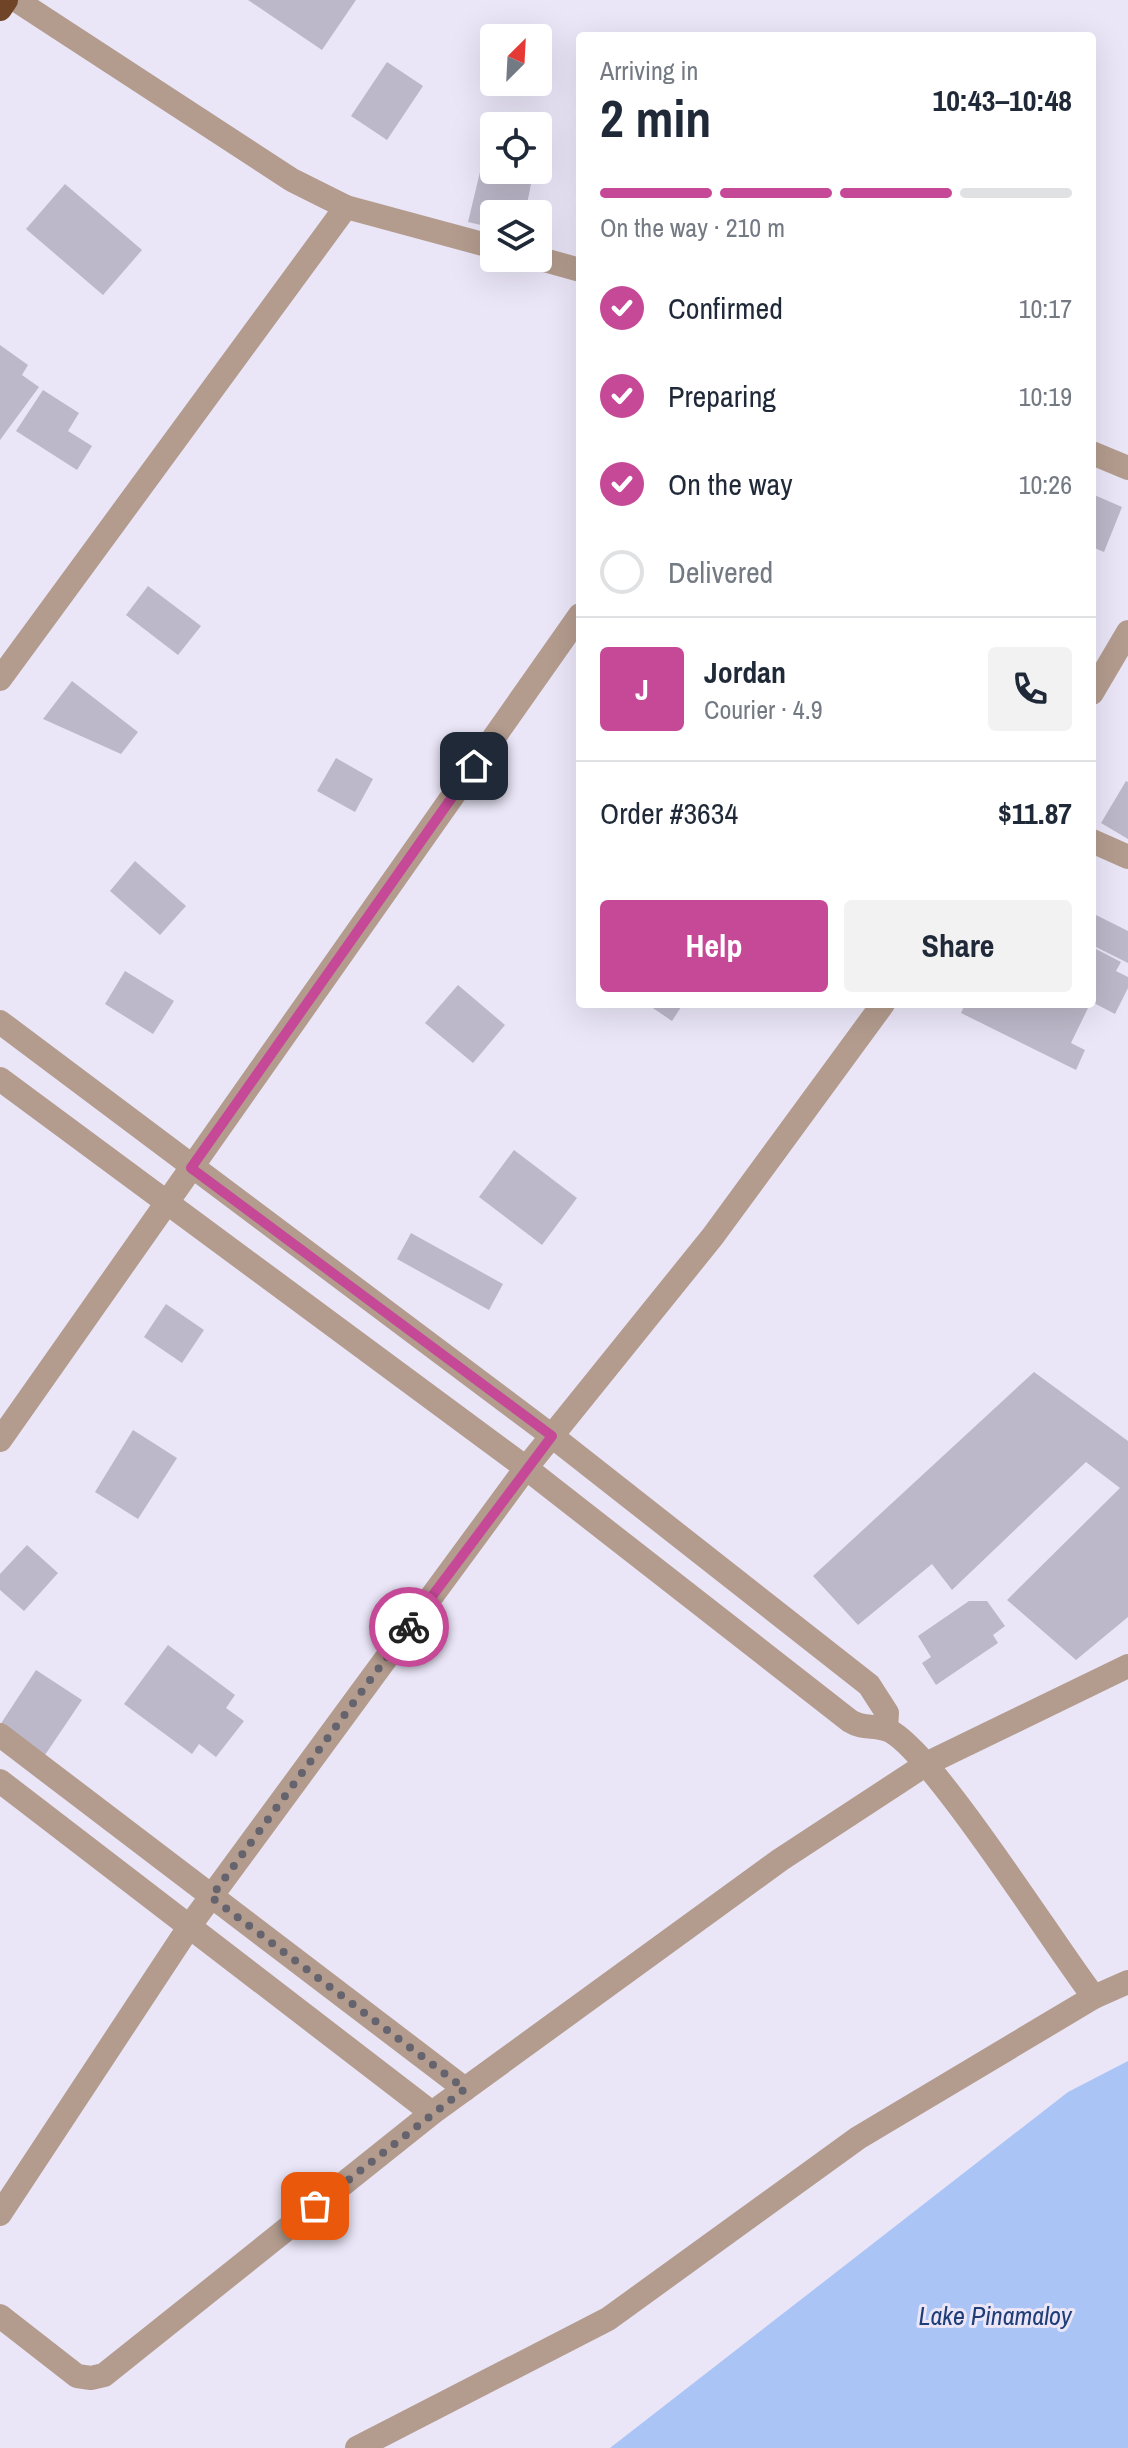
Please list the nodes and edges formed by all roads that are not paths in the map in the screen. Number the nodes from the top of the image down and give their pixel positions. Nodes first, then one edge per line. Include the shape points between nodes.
1 (6, 0) edge
2 (16, 0) edge
3 (0, 9) edge
4 (346, 207) junction
5 (480, 243) edge
6 (552, 262) edge
7 (576, 269) edge
8 (1096, 455) edge
9 (1128, 468) edge
10 (576, 621) edge
11 (1128, 632) edge
12 (0, 679) edge
13 (1096, 686) edge
14 (1096, 843) edge
15 (1128, 857) edge
16 (880, 1008) edge
17 (0, 1022) edge
18 (0, 1079) edge
19 (191, 1168) junction
20 (165, 1204) junction
21 (552, 1436) junction
22 (0, 1440) edge
23 (526, 1468) junction
24 (1128, 1666) edge
25 (886, 1729) junction
26 (0, 1735) edge
27 (928, 1763) junction
28 (0, 1781) edge
29 (211, 1897) junction
30 (191, 1924) junction
31 (1128, 1982) edge
32 (1094, 1997) junction
33 (465, 2089) junction
34 (432, 2113) junction
35 (0, 2214) edge
36 (0, 2316) edge
37 (357, 2448) edge

1 - 3 highway
2 - 4 street via 292,180
4 - 5 street
4 - 12 street
6 - 7 street
8 - 9 street
10 - 19 street
11 - 13 street
14 - 15 street
16 - 21 street via 713,1236
17 - 19 street
18 - 20 street
19 - 20 street
19 - 21 street
20 - 22 street
20 - 23 street
21 - 23 street
21 - 25 street via 869,1685 887,1713
23 - 25 street via 850,1721 862,1728
23 - 29 street
24 - 27 street
25 - 27 street
26 - 29 street
27 - 32 street
27 - 33 street via 780,1860
28 - 30 street
29 - 30 street
29 - 33 street
30 - 34 street
30 - 35 street
31 - 32 street
32 - 37 street via 858,2138 608,2319
33 - 34 street
34 - 36 street via 104,2375 77,2376

